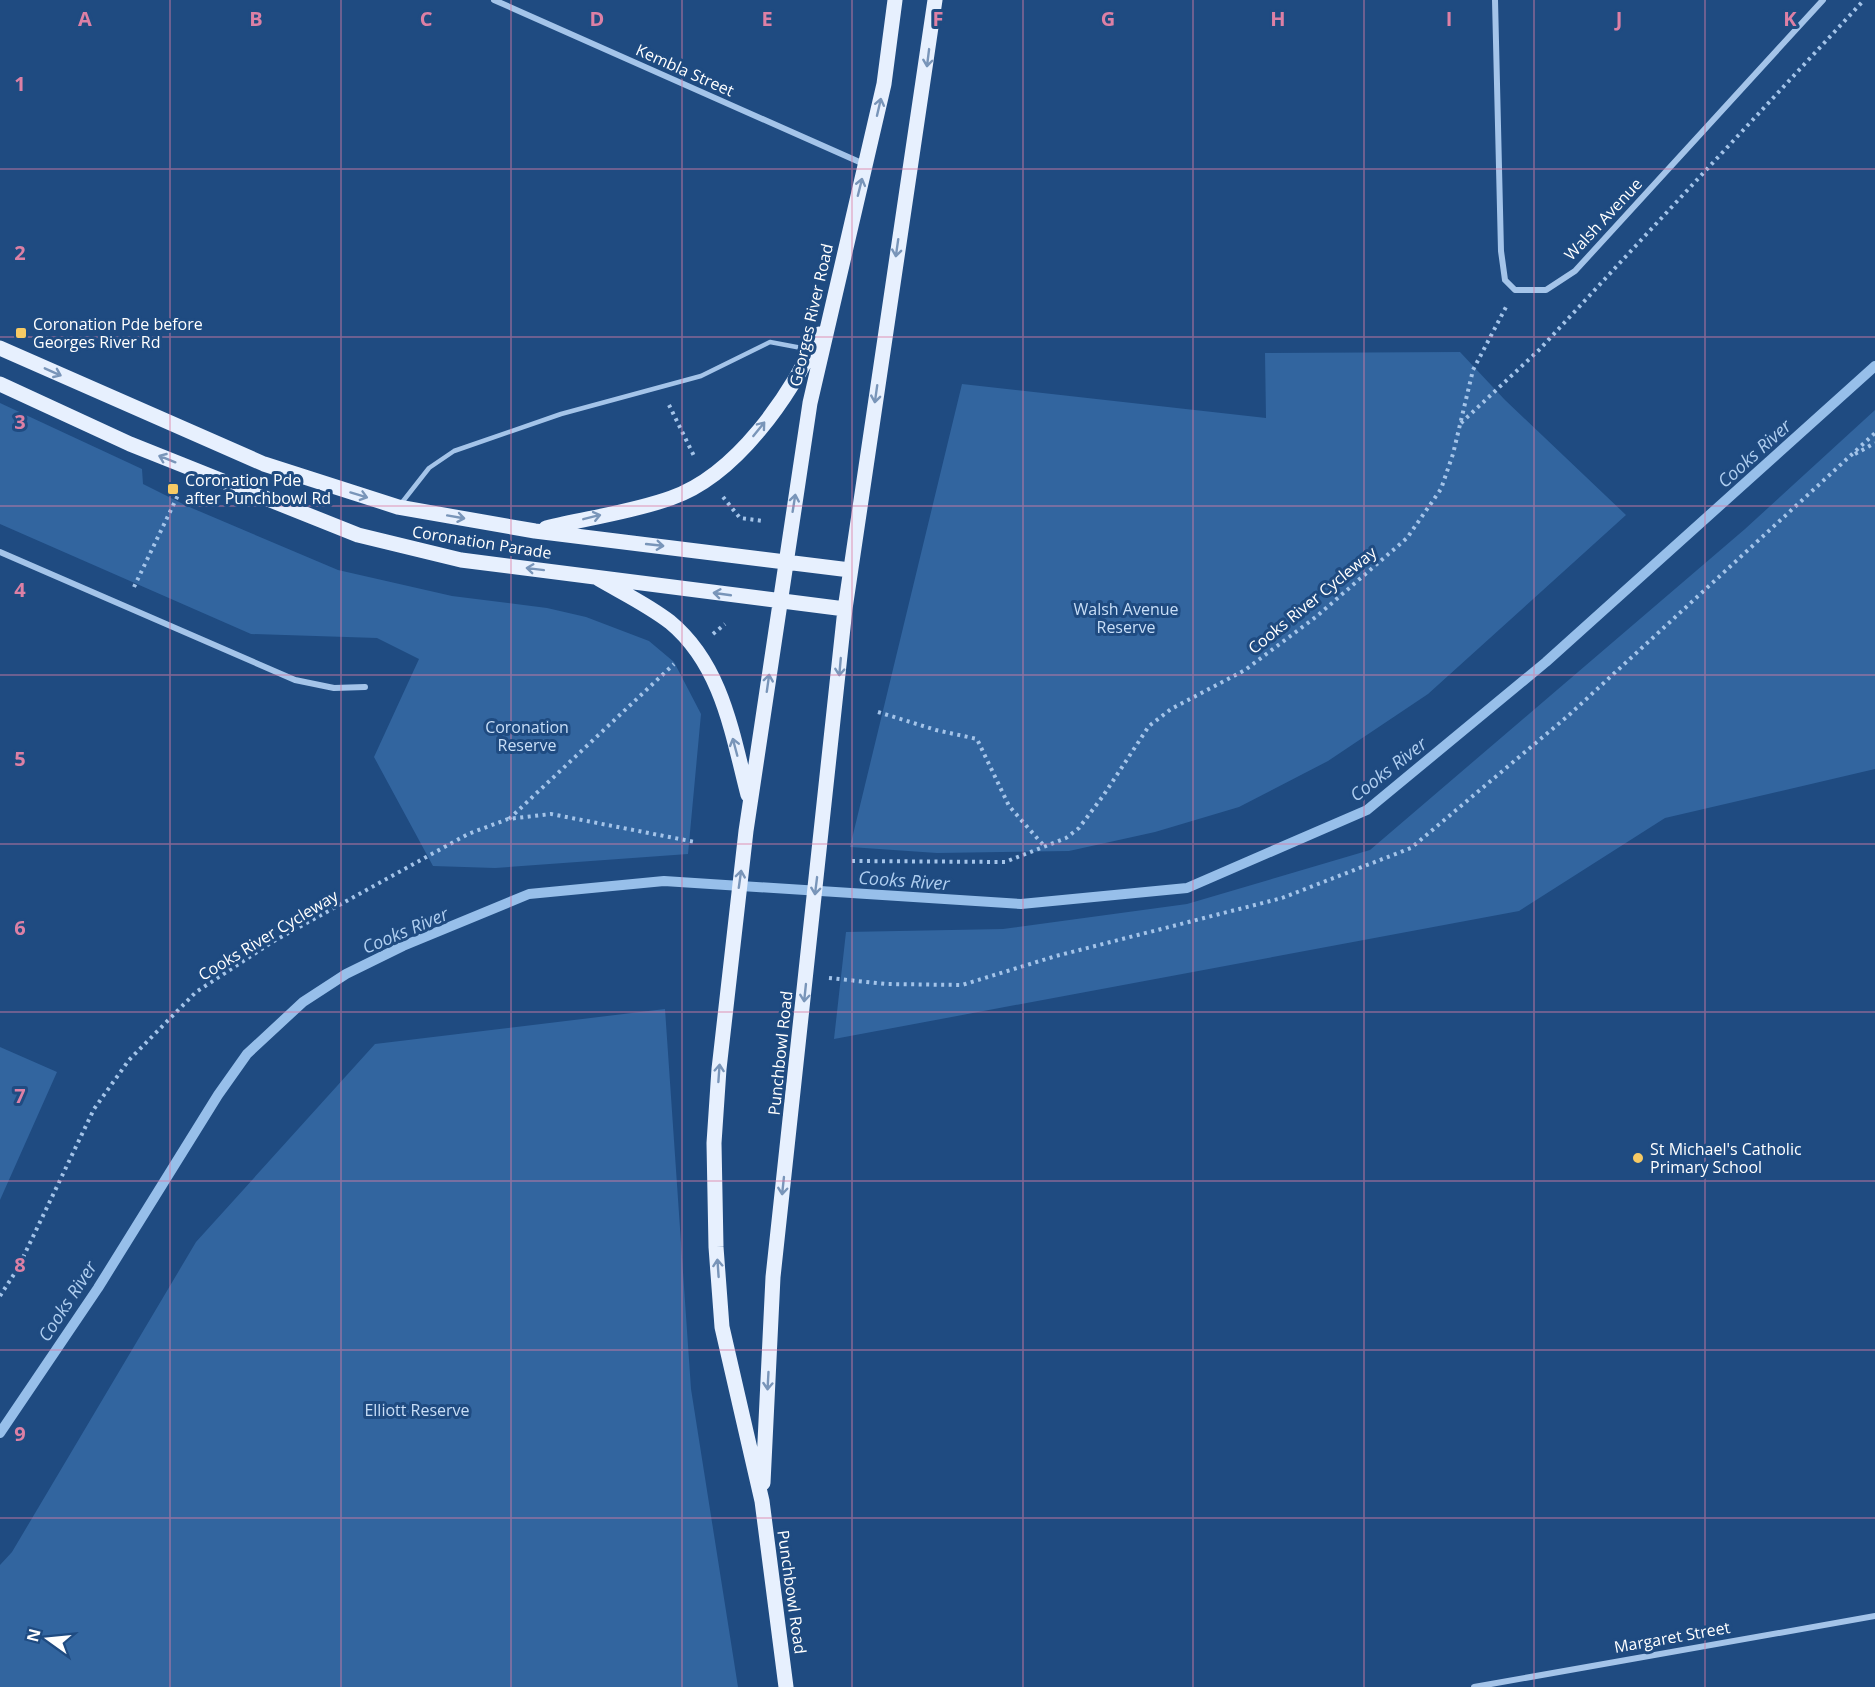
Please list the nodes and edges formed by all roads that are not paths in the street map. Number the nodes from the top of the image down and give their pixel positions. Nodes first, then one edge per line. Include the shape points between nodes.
1 (494, 0) edge
2 (895, 0) edge
3 (935, 0) edge
4 (1495, 0) edge
5 (1823, 0) edge
6 (866, 165) junction
7 (832, 305) junction
8 (0, 348) edge
9 (812, 350) junction
10 (0, 384) edge
11 (398, 507) junction
12 (535, 531) junction
13 (0, 552) edge
14 (785, 560) junction
15 (850, 570) junction
16 (593, 575) junction
17 (780, 602) junction
18 (845, 609) junction
19 (774, 641) joint
20 (365, 687) dead end
21 (750, 803) junction
22 (762, 1502) junction
23 (1875, 1616) edge
24 (786, 1687) edge
25 (1474, 1687) edge

1 - 6 street, Kembla Street
6 -> 2 main road, Georges River Road via 884,84
3 -> 15 main road
4 - 5 street, Walsh Avenue via 1501,251 1505,280 1515,290 1546,290 1575,271
7 -> 6 main road, Georges River Road
7 - 9 main road
14 -> 7 main road, Georges River Road via 810,403
8 -> 11 main road, Coronation Parade via 264,464
9 - 11 lane, Coronation Parade via 770,342 700,376 561,414 454,451 429,468
12 -> 9 main road via 672,498 709,479 759,430
16 -> 10 main road, Coronation Parade via 461,560 358,535 130,444
11 -> 12 main road, Coronation Parade
12 -> 14 main road, Coronation Parade
13 - 20 street via 295,680 334,688
14 - 15 main road, Coronation Parade
14 - 17 main road, Georges River Road
15 - 18 main road
17 -> 16 main road, Coronation Parade
21 -> 16 main road via 726,711 714,678 696,648 670,623
17 - 18 main road, Coronation Parade
17 - 19 main road, Georges River Road
18 -> 22 main road, Punchbowl Road via 773,1277
21 -> 19 main road, Punchbowl Road
22 -> 21 main road, Punchbowl Road via 722,1327 714,1143
22 - 24 main road, Punchbowl Road
23 - 25 street, Margaret Street

